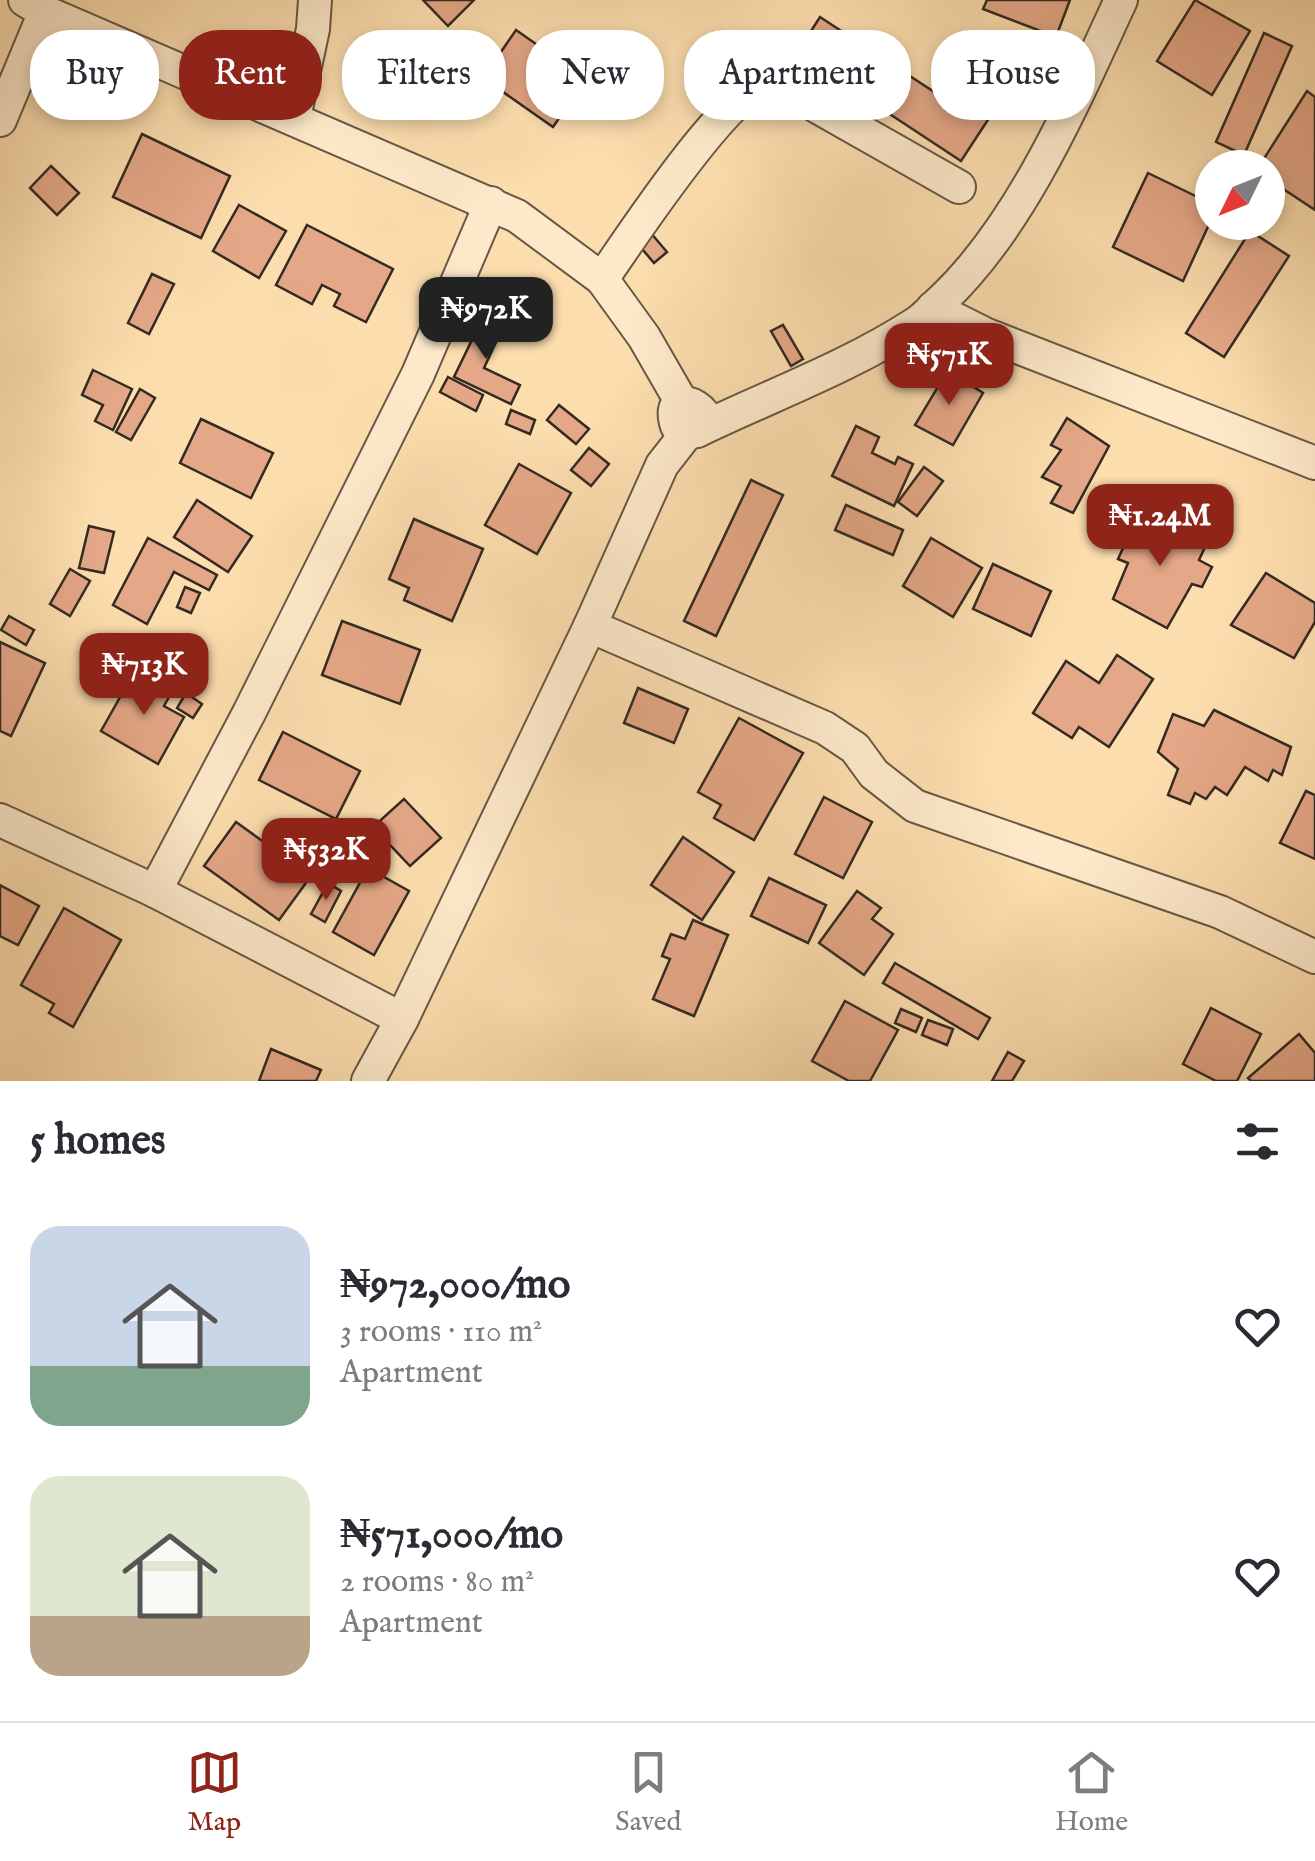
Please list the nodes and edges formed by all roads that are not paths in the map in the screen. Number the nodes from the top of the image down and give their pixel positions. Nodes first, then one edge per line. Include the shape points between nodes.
1 (316, 0) edge
2 (1121, 0) edge
3 (35, 6) edge
4 (313, 30) edge
5 (179, 68) edge
6 (0, 120) edge
7 (299, 120) edge
8 (959, 188) dead end
9 (491, 203) junction
10 (602, 279) junction
11 (933, 308) junction
12 (689, 420) junction
13 (1315, 463) edge
14 (590, 626) junction
15 (0, 820) edge
16 (155, 891) junction
17 (1315, 957) edge
18 (402, 1019) junction
19 (368, 1081) edge

1 - 4 street
2 - 11 street via 1068,113 1006,221 969,274
3 - 5 street
3 - 6 street
7 - 9 street
8 - 10 street via 782,86 766,85 725,115
9 - 10 street
9 - 16 street via 418,374
10 - 12 street via 644,337
11 - 12 street via 857,357 758,402
11 - 13 street via 986,335
12 - 14 street
14 - 17 street via 825,728 915,806 1220,912
14 - 18 street
15 - 16 street
16 - 18 street
18 - 19 street

